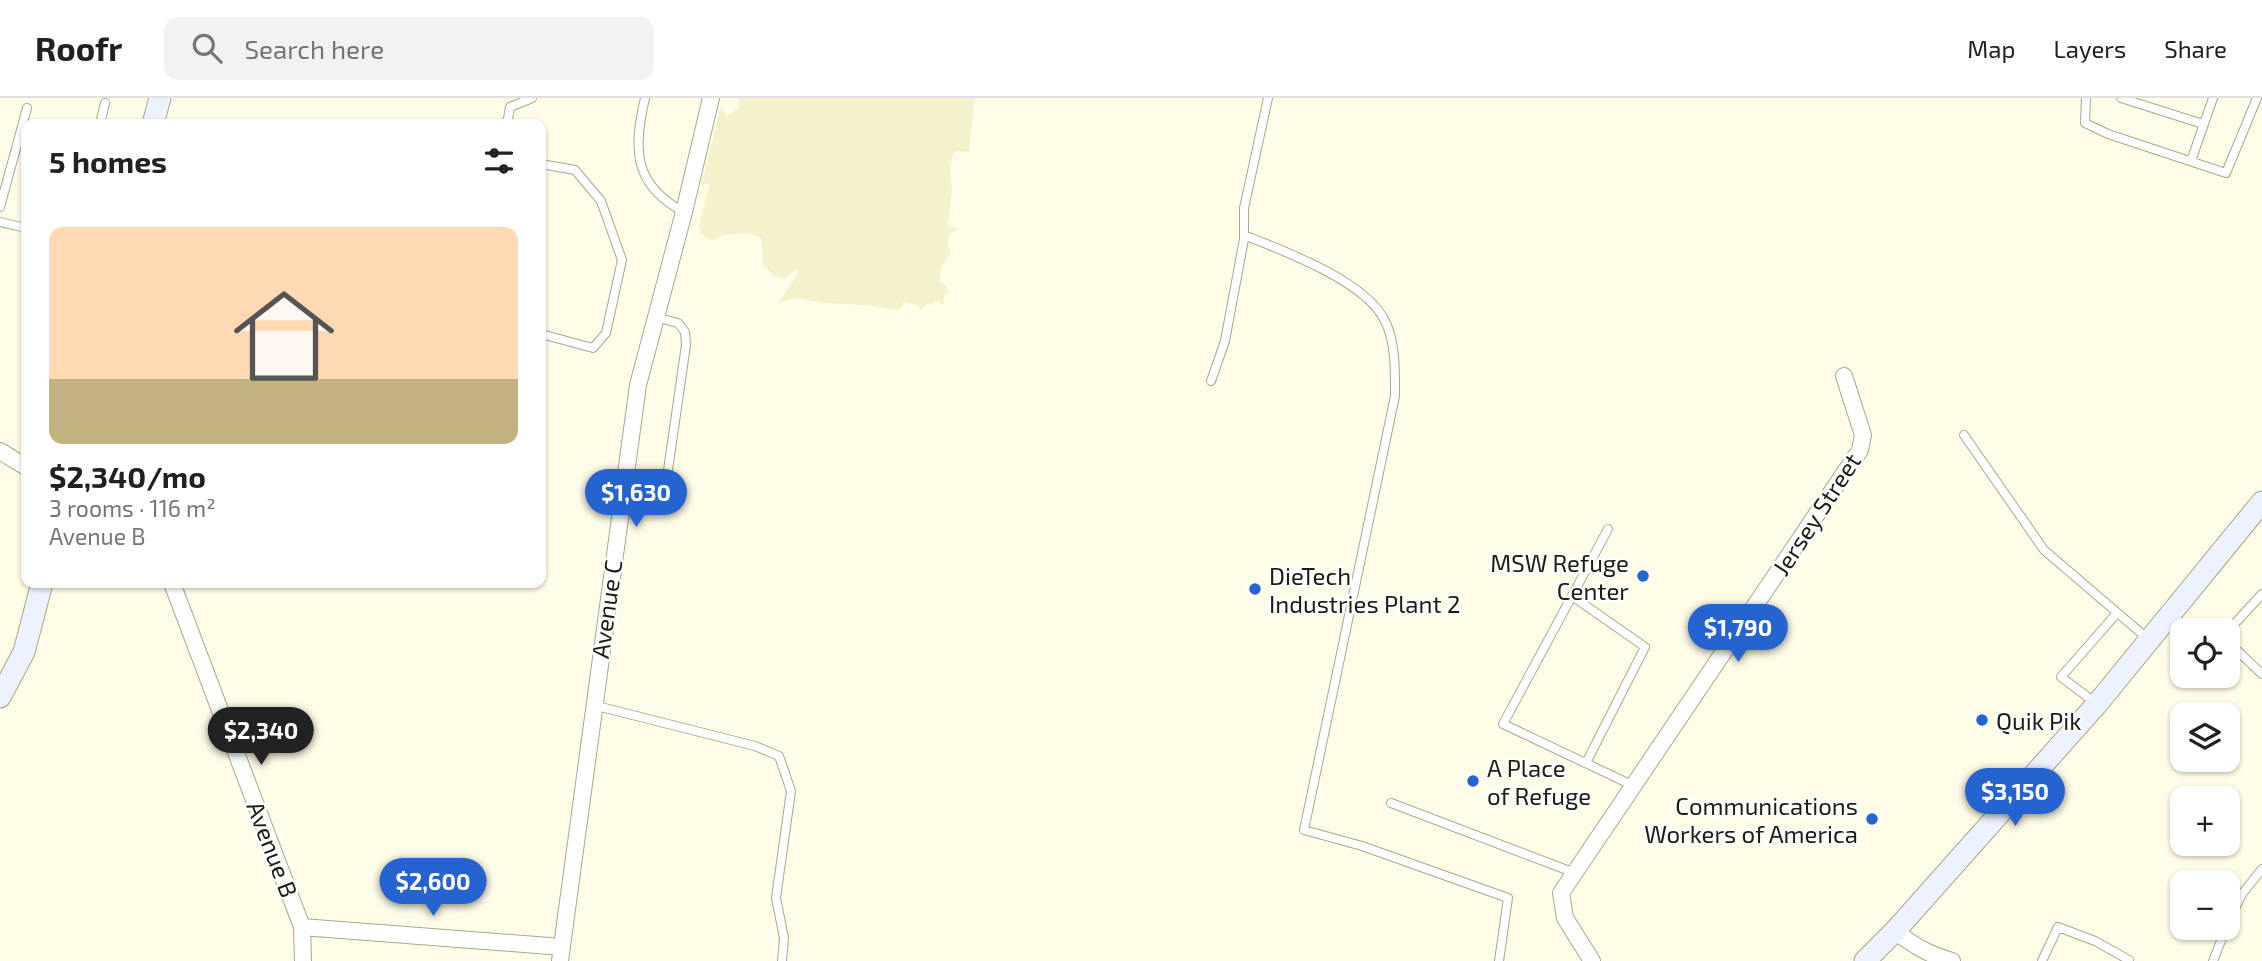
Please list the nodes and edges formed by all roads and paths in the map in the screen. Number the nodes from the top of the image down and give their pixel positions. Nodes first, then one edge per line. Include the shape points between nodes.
1 (160, 98) edge
2 (532, 98) edge
3 (645, 98) edge
4 (711, 98) edge
5 (1268, 98) edge
6 (2087, 98) edge
7 (2121, 98) edge
8 (2213, 98) edge
9 (2257, 98) edge
10 (105, 103) dead end
11 (27, 108) dead end
12 (24, 119) edge
13 (101, 119) edge
14 (154, 119) edge
15 (508, 119) edge
16 (2203, 124) junction
17 (21, 130) edge
18 (2191, 161) junction
19 (546, 165) edge
20 (0, 207) edge
21 (684, 212) junction
22 (0, 222) edge
23 (21, 227) edge
24 (1244, 235) junction
25 (655, 317) junction
26 (546, 335) edge
27 (1844, 376) dead end
28 (1211, 381) dead end
29 (1964, 435) dead end
30 (0, 451) edge
31 (21, 464) edge
32 (621, 501) junction
33 (2262, 502) edge
34 (1608, 529) dead end
35 (41, 588) edge
36 (174, 588) edge
37 (2262, 594) edge
38 (1572, 596) junction
39 (2117, 612) junction
40 (2240, 618) edge
41 (2150, 641) junction
42 (2240, 653) edge
43 (2262, 674) edge
44 (0, 698) edge
45 (2097, 704) junction
46 (593, 705) junction
47 (1586, 763) junction
48 (1634, 786) junction
49 (1391, 803) dead end
50 (2262, 869) edge
51 (1575, 873) junction
52 (2240, 899) edge
53 (302, 927) junction
54 (1895, 931) junction
55 (2221, 940) edge
56 (561, 954) edge
57 (2129, 960) edge
58 (303, 961) edge
59 (782, 961) edge
60 (1499, 961) edge
61 (1592, 961) edge
62 (1865, 961) edge
63 (1952, 961) edge
64 (2042, 961) edge
65 (2213, 961) edge

1 - 14 main road
2 - 15 lane via 510,107
3 - 21 lane via 638,129 641,168 649,186
4 - 21 street, Avenue C
5 - 24 lane via 1244,208
6 - 18 lane via 2085,123
7 - 16 lane
8 - 16 lane
9 - 18 lane via 2226,173
10 - 13 lane
11 - 12 lane
16 - 18 lane
17 - 20 lane
19 - 26 lane via 575,170 601,201 622,260 606,333 593,348
21 - 25 street, Avenue C
22 - 23 lane
24 - 28 lane via 1225,341
24 - 60 lane via 1298,257 1363,293 1385,321 1395,361 1395,396 1304,830 1508,898
25 - 32 street, Avenue C via 638,385
25 - 32 lane via 678,323 685,332 666,485 662,496 653,502
27 - 48 street, Jersey Street via 1863,435 1860,450
29 - 39 lane via 2044,550
30 - 31 street
32 - 46 street, Avenue C
33 - 41 main road
34 - 38 lane
35 - 44 main road via 24,652
36 - 53 street, Avenue B
37 - 40 lane
38 - 47 lane via 1645,647
38 - 47 lane via 1503,724
39 - 41 lane
39 - 45 lane via 2061,677
41 - 45 main road
42 - 43 lane
45 - 54 main road
46 - 56 street, Avenue C
46 - 59 lane via 779,756 791,791 776,898 784,937
47 - 48 lane
48 - 51 street, Jersey Street
49 - 51 lane
50 - 52 lane
51 - 61 street, Jersey Street via 1561,893 1565,918
53 - 56 street
53 - 58 street, Avenue B
54 - 62 main road
54 - 63 street via 1932,956
55 - 65 lane
57 - 64 lane via 2058,928

